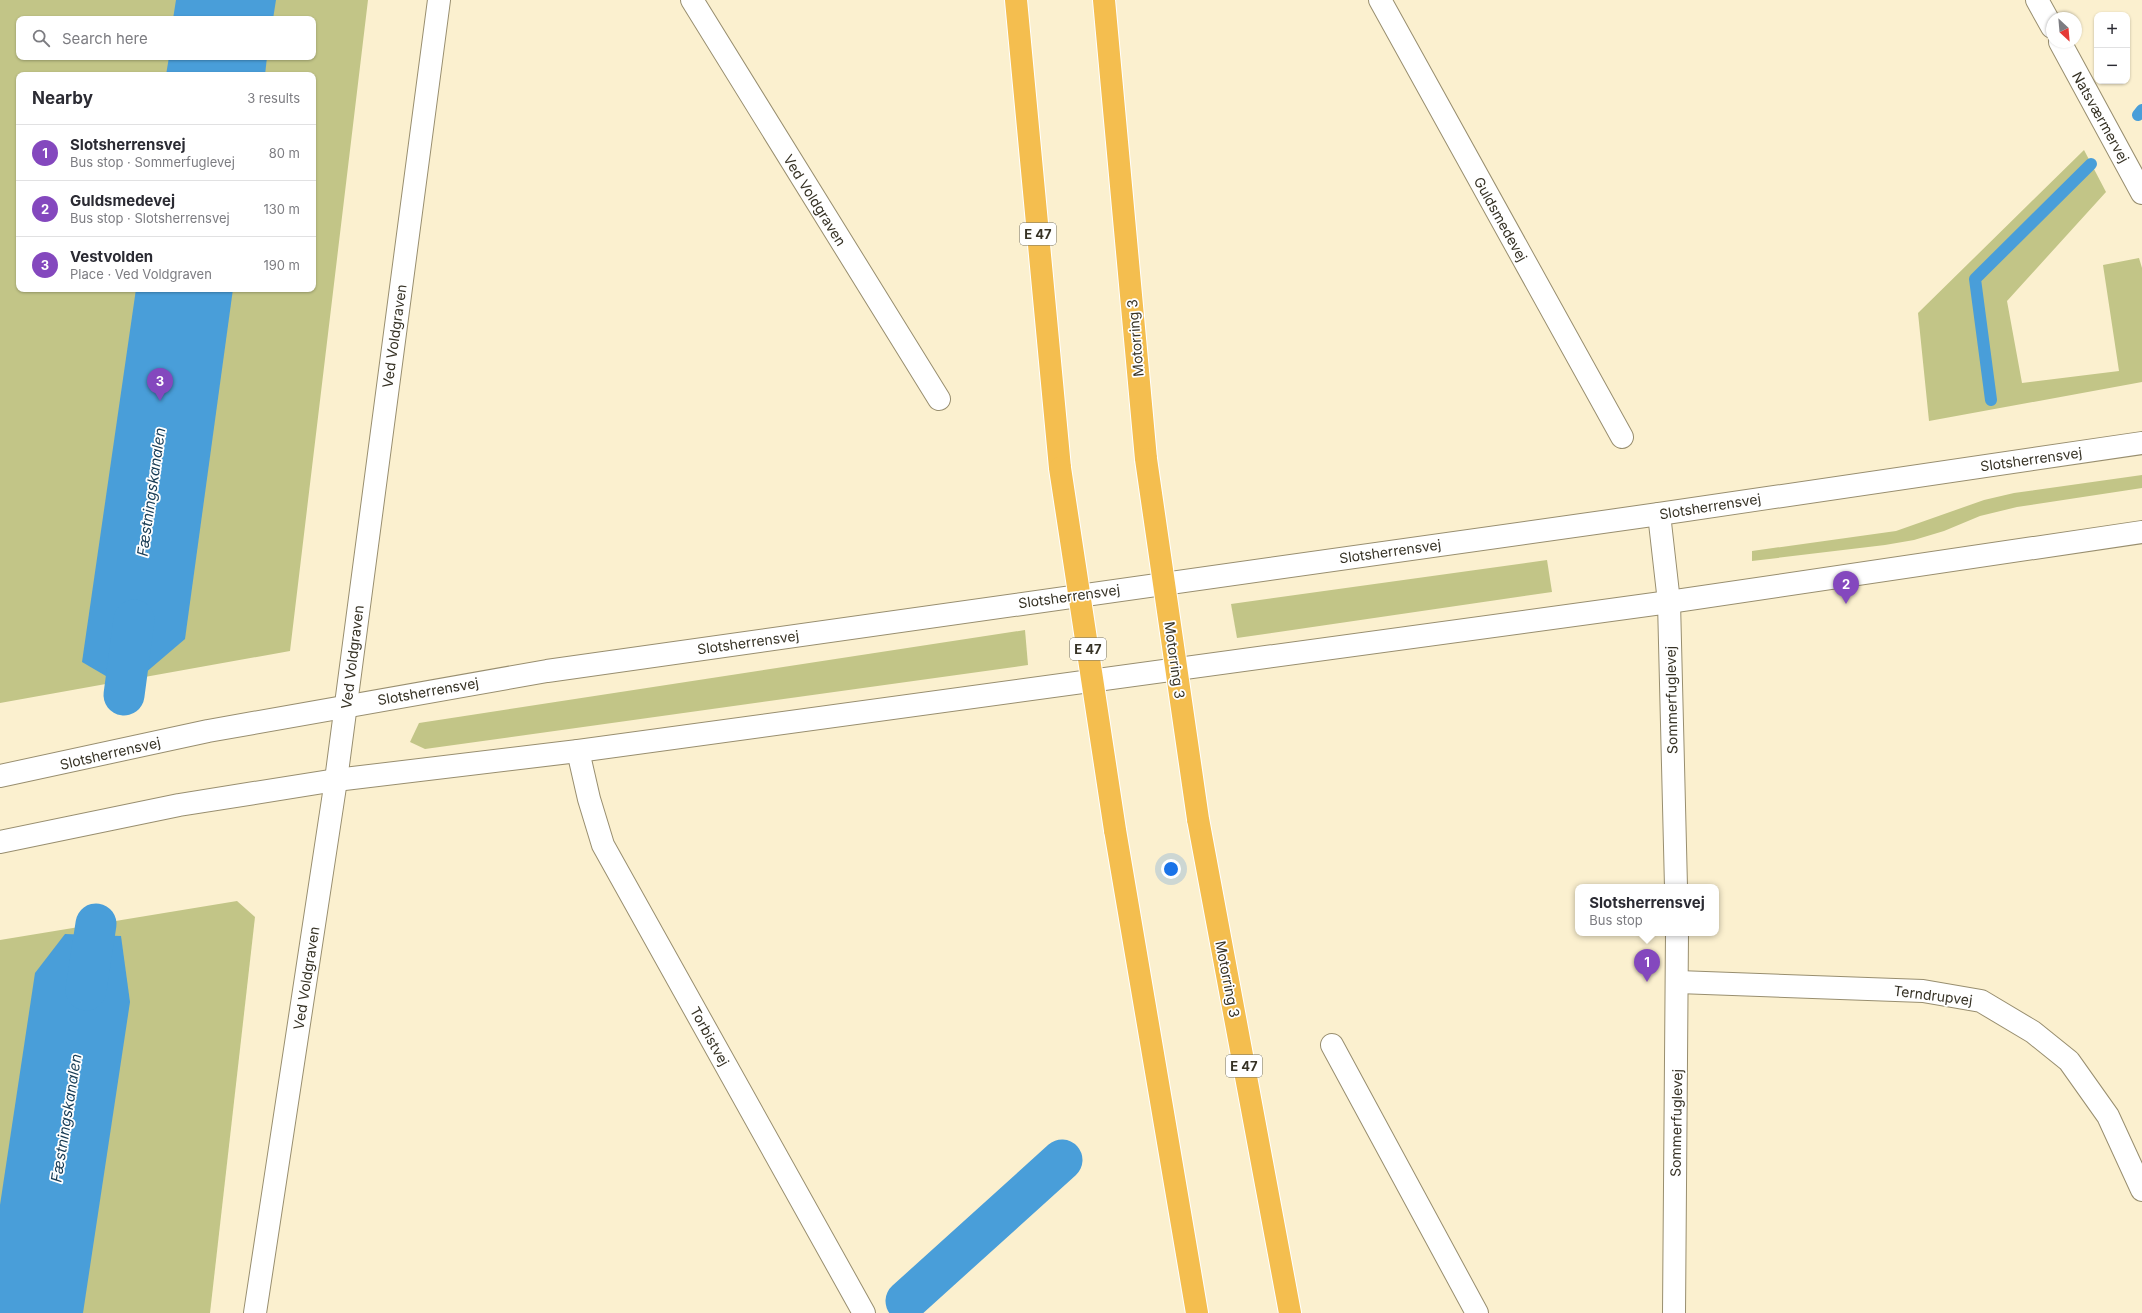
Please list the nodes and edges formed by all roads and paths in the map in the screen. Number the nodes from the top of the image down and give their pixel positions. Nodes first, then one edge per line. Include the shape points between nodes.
1 (439, 0) edge
2 (692, 0) edge
3 (1016, 0) edge
4 (1104, 0) edge
5 (1380, 0) edge
6 (2037, 0) edge
7 (2046, 16) edge
8 (2063, 48) edge
9 (2142, 193) edge
10 (939, 399) dead end
11 (1622, 437) dead end
12 (2142, 443) edge
13 (1659, 514) junction
14 (2142, 532) edge
15 (1669, 602) junction
16 (346, 705) junction
17 (578, 751) junction
18 (0, 776) edge
19 (336, 780) junction
20 (0, 842) edge
21 (1676, 884) edge
22 (1677, 936) edge
23 (1678, 982) junction
24 (1332, 1045) dead end
25 (2142, 1190) edge
26 (255, 1313) edge
27 (864, 1313) edge
28 (1197, 1313) edge
29 (1290, 1313) edge
30 (1477, 1313) edge
31 (1674, 1313) edge

1 - 16 street, Ved Voldgraven
2 - 10 street, Ved Voldgraven
3 - 28 highway, E 47, bridge via 1060,468 1115,830
4 - 29 highway, Motorring 3 / E 47, bridge via 1146,459 1198,819
5 - 11 street, Guldsmedevej
6 - 7 street
8 - 9 street, Natsværmervej
12 - 13 street, Slotsherrensvej
13 - 15 street, Sommerfuglevej
13 - 16 street, Slotsherrensvej via 555,669
14 - 15 street
15 - 17 street
15 - 21 street, Sommerfuglevej
16 - 18 street, Slotsherrensvej
16 - 19 street, Ved Voldgraven
17 - 19 street
17 - 27 street, Torbistvej via 588,799 603,845
19 - 20 street via 179,806
19 - 26 street, Ved Voldgraven
22 - 23 street, Sommerfuglevej
23 - 25 street, Terndrupvej via 1923,991 1981,1001 2033,1032 2069,1061 2108,1116
23 - 31 street, Sommerfuglevej
24 - 30 street

